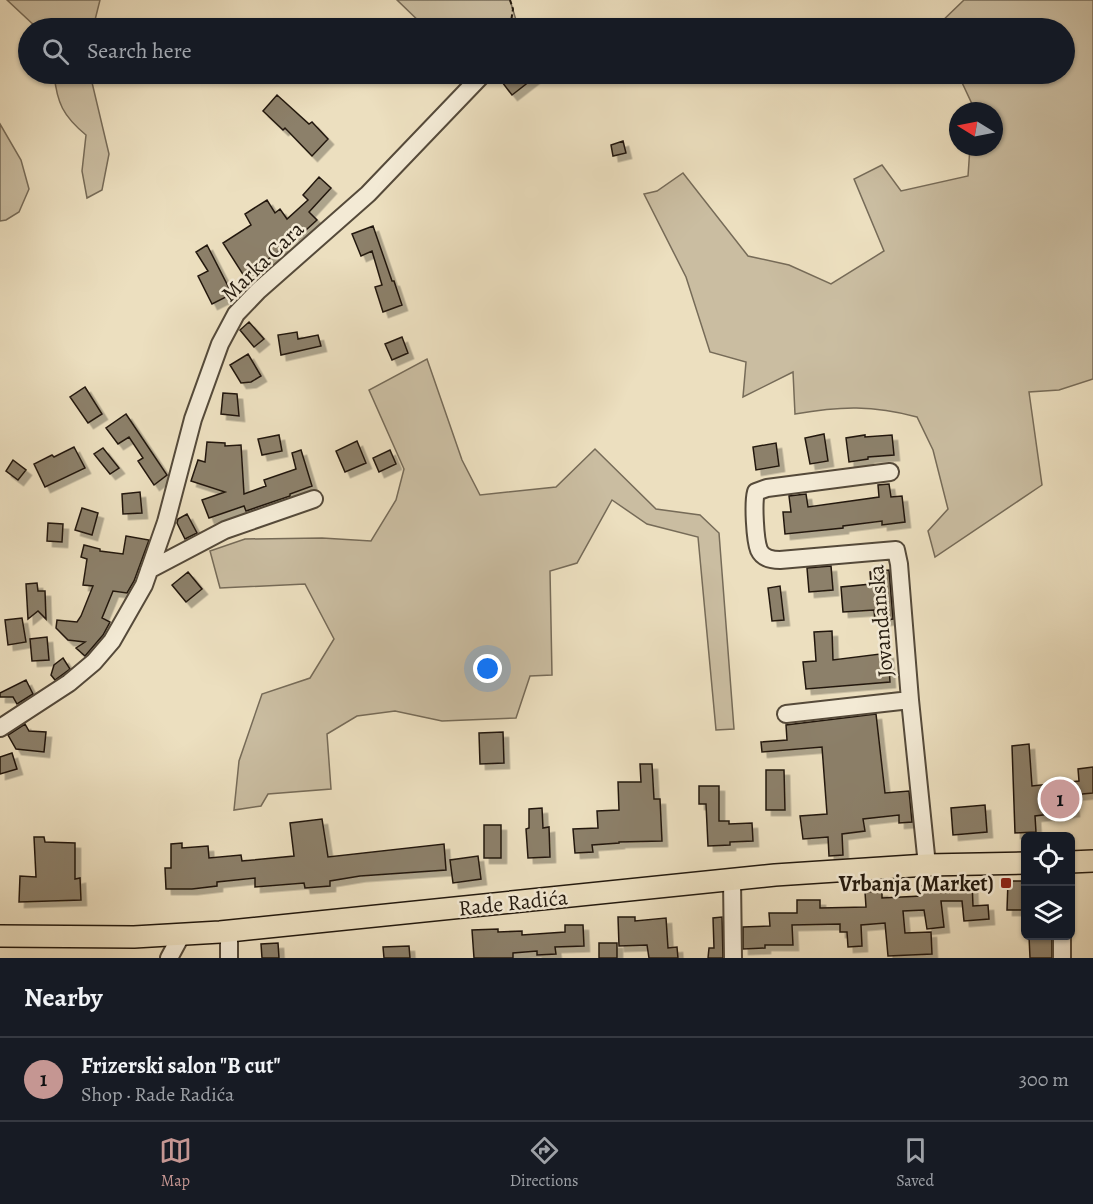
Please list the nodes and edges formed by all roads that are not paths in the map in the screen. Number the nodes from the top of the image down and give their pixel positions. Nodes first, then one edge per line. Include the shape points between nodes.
1 (473, 84) edge
2 (890, 472) dead end
3 (314, 499) dead end
4 (149, 570) junction
5 (910, 700) junction
6 (786, 714) dead end
7 (0, 728) edge
8 (1093, 861) edge
9 (1075, 862) edge
10 (1021, 863) edge
11 (927, 865) junction
12 (732, 880) junction
13 (229, 931) junction
14 (182, 934) junction
15 (0, 936) edge
16 (1062, 940) edge
17 (169, 958) edge
18 (229, 958) edge
19 (733, 958) edge
20 (1062, 958) edge

1 - 4 street, Marka Cara via 368,194 236,314 220,344 200,399
2 - 5 street, Jovandanska via 767,488 756,492 753,503 759,551 768,559 896,550
3 - 4 street via 225,530
4 - 7 street, Marka Cara via 112,641 94,662
5 - 6 street, Jovandanska
5 - 11 street, Jovandanska
8 - 9 main road
10 - 11 main road, Rade Radića
11 - 12 main road, Rade Radića
12 - 13 main road, Rade Radića
12 - 19 street
13 - 14 main road, Rade Radića
13 - 18 street
14 - 15 main road, Rade Radića
14 - 17 street
16 - 20 street

